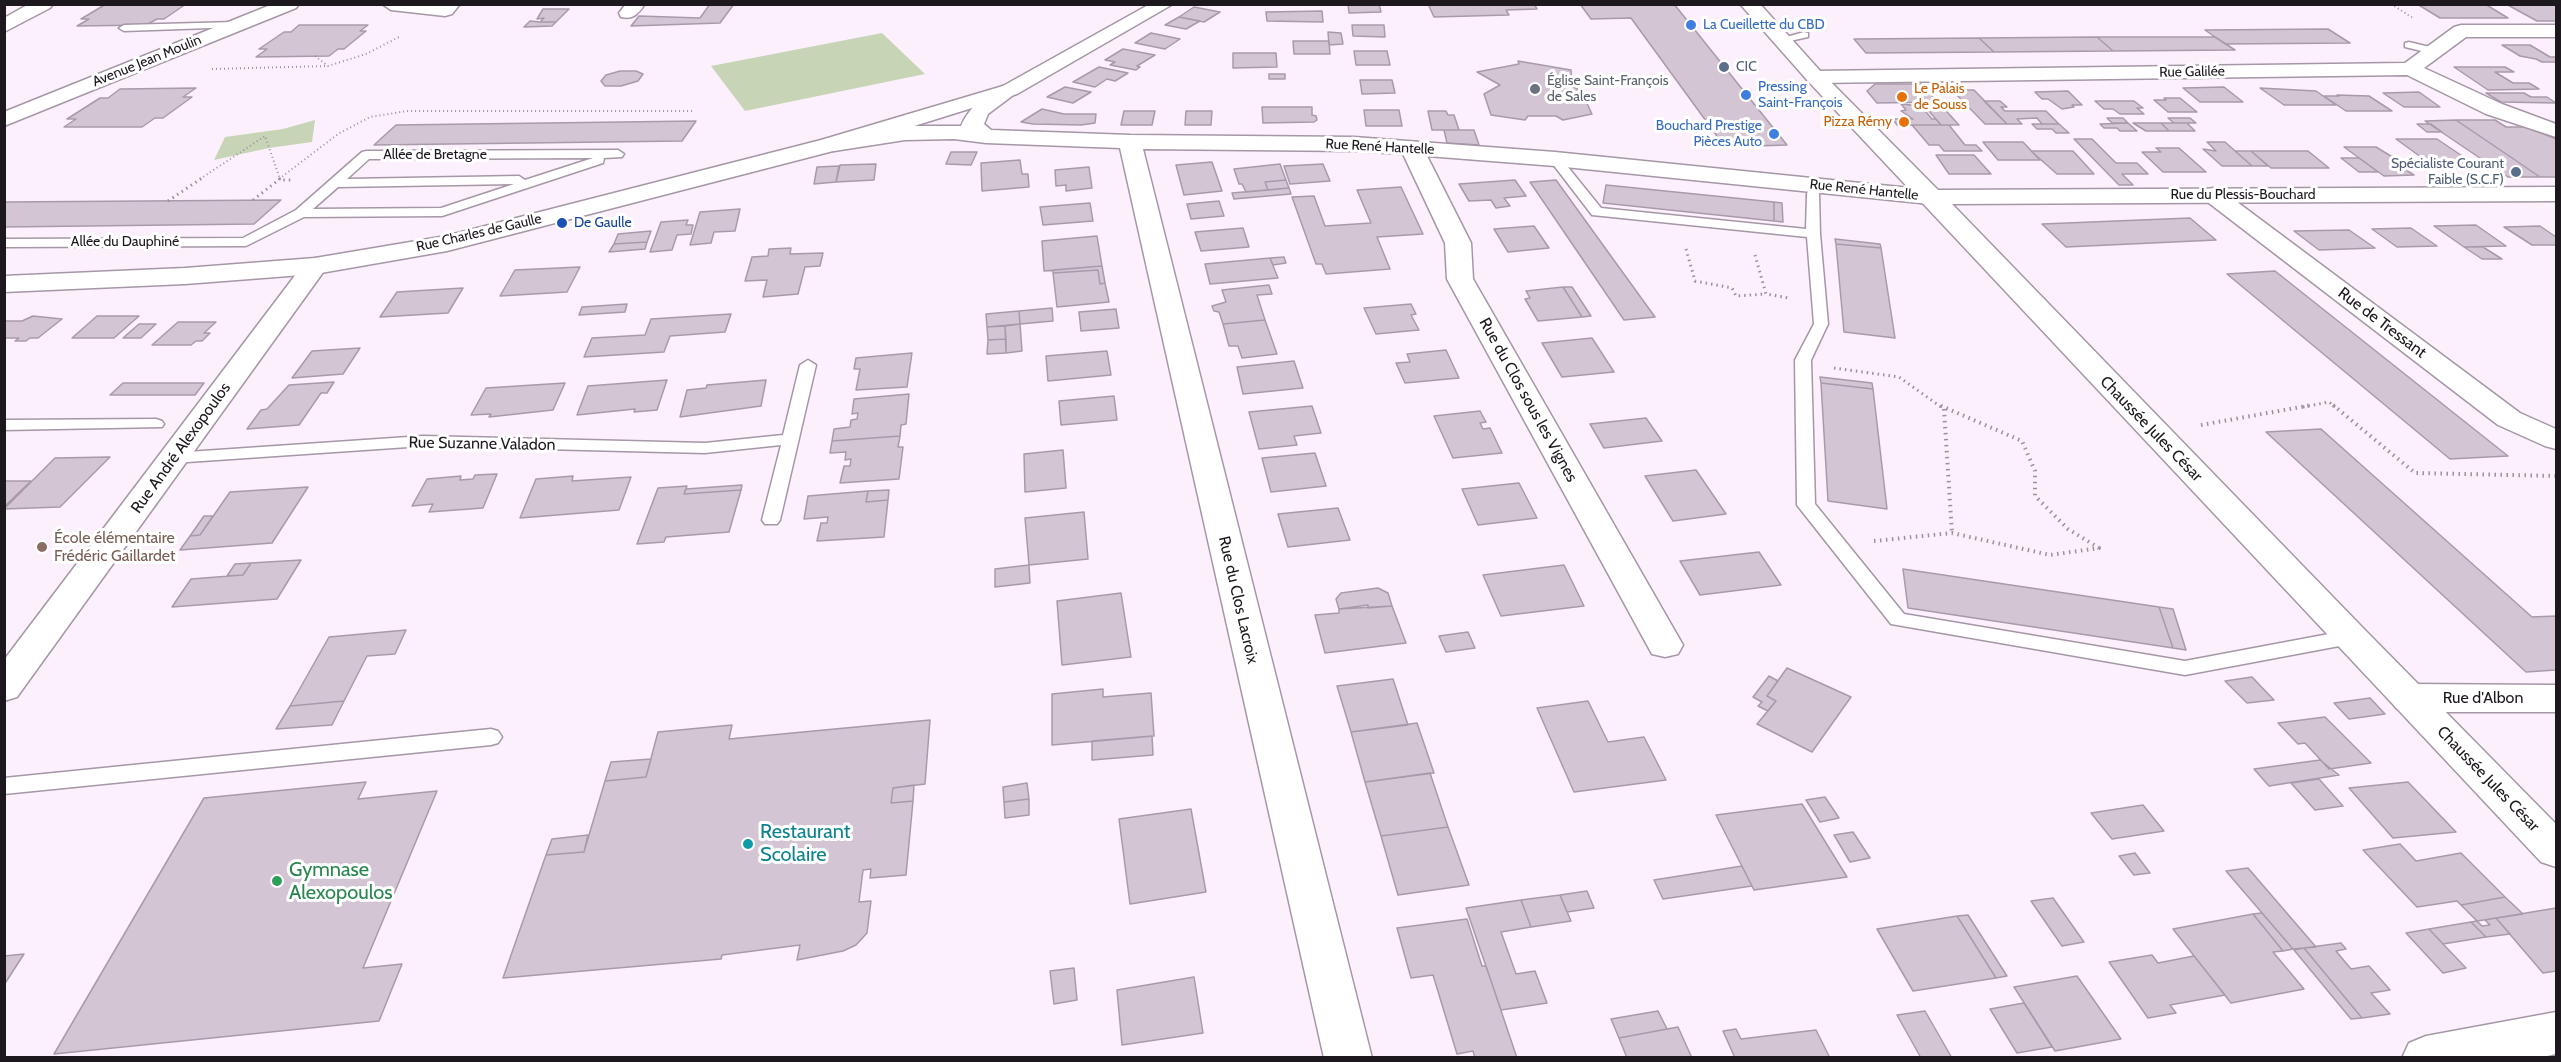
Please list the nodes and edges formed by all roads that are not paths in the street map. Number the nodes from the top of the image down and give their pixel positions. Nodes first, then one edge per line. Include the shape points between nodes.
1 (44, 4) edge
2 (290, 4) edge
3 (391, 4) edge
4 (451, 4) edge
5 (1164, 4) edge
6 (1749, 4) edge
7 (235, 25) junction
8 (4, 26) edge
9 (124, 28) dead end
10 (2556, 31) edge
11 (1804, 35) dead end
12 (1781, 40) junction
13 (2409, 45) dead end
14 (2434, 51) junction
15 (2410, 69) junction
16 (1815, 77) junction
17 (1010, 90) junction
18 (4, 120) edge
19 (2556, 131) edge
20 (986, 136) junction
21 (1130, 142) junction
22 (829, 145) junction
23 (1412, 149) junction
24 (1555, 159) junction
25 (536, 180) junction
26 (336, 182) junction
27 (1816, 186) junction
28 (2556, 194) edge
29 (2213, 195) junction
30 (1930, 196) junction
31 (301, 213) junction
32 (1813, 234) junction
33 (246, 242) joint
34 (4, 243) edge
35 (315, 266) junction
36 (4, 284) edge
37 (808, 365) dead end
38 (156, 424) dead end
39 (4, 425) edge
40 (790, 439) junction
41 (2556, 440) edge
42 (173, 458) junction
43 (771, 520) dead end
44 (2350, 637) junction
45 (1665, 645) dead end
46 (4, 688) edge
47 (2409, 698) junction
48 (2556, 699) edge
49 (491, 737) dead end
50 (4, 786) edge
51 (2556, 850) edge
52 (2556, 1033) edge
53 (1348, 1058) edge
54 (2426, 1058) edge

1 - 8 street
2 - 7 street, Avenue Jean Moulin
3 - 4 street via 445,10
5 - 17 street, Rue Charles de Gaulle
6 - 12 street, Chaussée Jules César
7 - 9 lane
7 - 18 street, Avenue Jean Moulin
10 - 14 street via 2461,31
11 - 12 lane
12 - 16 street, Chaussée Jules César
13 - 14 lane
14 - 15 street
15 - 16 street, Rue Galilée
15 - 19 street, Rue Galilée via 2494,109
16 - 30 street, Chaussée Jules César
17 - 20 street, Rue Charles de Gaulle via 979,111 972,126
17 - 22 street, Rue Charles de Gaulle
20 - 21 street, Rue René Hantelle
20 - 22 street, Rue René Hantelle via 905,133
21 - 23 street, Rue René Hantelle via 1354,144
21 - 53 street, Rue du Clos Lacroix
22 - 35 street, Rue Charles de Gaulle via 447,243
23 - 24 street, Rue René Hantelle
23 - 45 street, Rue du Clos sous les Vignes via 1458,243 1461,279
24 - 27 street, Rue René Hantelle
24 - 32 lane via 1597,212
25 - 26 lane
25 - 26 lane, Allée de Bretagne via 618,154 366,155
25 - 31 lane via 442,212
26 - 31 lane, Allée de Bretagne
27 - 30 street, Rue René Hantelle
27 - 32 lane
28 - 29 street, Rue du Plessis-Bouchard
29 - 30 street, Rue du Plessis-Bouchard
29 - 41 street, Rue de Tressant via 2509,419
30 - 44 street, Chaussée Jules César
31 - 33 lane, Allée de Bretagne
32 - 44 lane via 1821,324 1804,363 1806,505 1898,619 2185,668
33 - 34 lane, Allée du Dauphiné
35 - 36 street, Rue Charles de Gaulle
35 - 42 street, Rue André Alexopoulos
37 - 40 lane
38 - 39 lane
40 - 42 lane, Rue Suzanne Valadon via 705,448 423,441
40 - 43 lane
42 - 46 street, Rue André Alexopoulos
44 - 47 street, Chaussée Jules César
47 - 48 street, Rue d'Albon
47 - 51 street, Chaussée Jules César
49 - 50 lane
52 - 54 street

